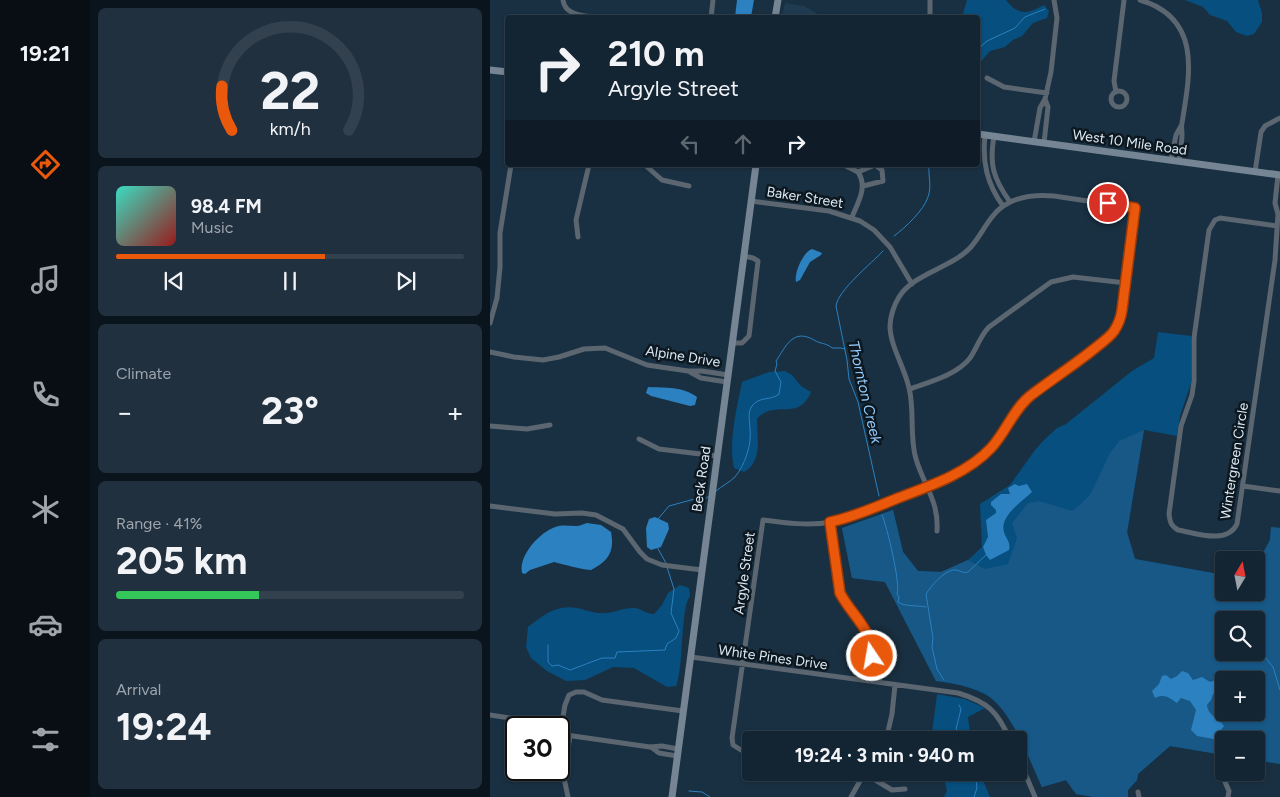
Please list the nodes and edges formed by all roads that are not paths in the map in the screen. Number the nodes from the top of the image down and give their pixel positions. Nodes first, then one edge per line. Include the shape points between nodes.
1 (563, 0) edge
2 (713, 0) edge
3 (778, 0) edge
4 (930, 0) edge
5 (1054, 0) edge
6 (1124, 0) edge
7 (1140, 0) edge
8 (587, 15) edge
9 (711, 15) edge
10 (776, 15) edge
11 (930, 15) edge
12 (490, 70) edge
13 (505, 72) edge
14 (987, 78) dead end
15 (1116, 92) dead end
16 (1047, 93) junction
17 (1045, 99) junction
18 (1280, 118) edge
19 (982, 134) edge
20 (994, 136) junction
21 (1034, 142) junction
22 (1044, 143) junction
23 (1175, 160) junction
24 (511, 167) edge
25 (589, 167) edge
26 (647, 167) edge
27 (756, 167) edge
28 (848, 167) edge
29 (870, 167) edge
30 (878, 167) edge
31 (992, 167) junction
32 (985, 168) junction
33 (858, 172) junction
34 (1255, 172) junction
35 (1279, 175) edge
36 (689, 186) dead end
37 (863, 186) junction
38 (751, 201) junction
39 (1010, 202) junction
40 (1003, 206) junction
41 (1279, 212) edge
42 (852, 217) junction
43 (1277, 226) junction
44 (578, 237) dead end
45 (744, 256) junction
46 (1126, 283) junction
47 (912, 284) junction
48 (490, 323) edge
49 (732, 342) junction
50 (490, 352) edge
51 (728, 378) junction
52 (910, 389) junction
53 (550, 424) dead end
54 (490, 426) edge
55 (639, 439) dead end
56 (717, 456) junction
57 (926, 486) junction
58 (1243, 486) junction
59 (1280, 491) edge
60 (490, 506) edge
61 (830, 522) junction
62 (937, 531) dead end
63 (702, 570) junction
64 (691, 657) junction
65 (742, 664) junction
66 (868, 681) junction
67 (896, 685) junction
68 (683, 711) junction
69 (490, 716) edge
70 (563, 716) edge
71 (505, 718) edge
72 (888, 731) edge
73 (1006, 731) edge
74 (570, 736) edge
75 (742, 750) edge
76 (678, 753) junction
77 (1027, 778) edge
78 (565, 781) edge
79 (860, 781) edge
80 (877, 781) edge
81 (1224, 781) edge
82 (905, 789) dead end
83 (568, 797) edge
84 (672, 797) edge
85 (851, 797) edge
86 (1035, 797) edge
87 (1228, 797) edge

1 - 8 street via 570,12
2 - 9 street
3 - 10 main road
4 - 11 street
5 - 16 street via 1056,30
6 - 15 street via 1114,81
7 - 23 street via 1165,12 1174,22 1185,40 1190,59 1182,135
12 - 13 main road
14 - 16 street via 1004,87
16 - 17 street
17 - 21 street via 1040,108
17 - 22 street via 1048,107
18 - 34 street via 1264,126 1261,132
19 - 20 main road, West 10 Mile Road
19 - 32 street
20 - 21 main road, West 10 Mile Road
20 - 31 street
21 - 22 main road, West 10 Mile Road
22 - 23 main road, West 10 Mile Road
23 - 34 main road, West 10 Mile Road
24 - 48 street via 500,233 497,298
25 - 44 street via 576,220
26 - 36 street via 662,180
27 - 38 main road, Beck Road
28 - 33 street
29 - 33 street
30 - 37 street via 882,170 883,181
31 - 32 street
31 - 39 street
32 - 40 street
33 - 37 street
34 - 35 main road, West 10 Mile Road
35 - 41 street, Wintergreen Circle via 1275,202
37 - 42 street
38 - 42 street, Baker Street
38 - 45 main road, Beck Road
39 - 40 street
39 - 46 street, Argyle Street via 1021,197 1043,195 1135,208
40 - 47 street via 965,253
41 - 43 street, Wintergreen Circle
42 - 47 street, Baker Street via 884,239
43 - 58 street, Wintergreen Circle
43 - 58 street, Wintergreen Circle via 1220,218 1209,230 1194,338 1194,381 1181,426 1170,522 1178,530 1216,536 1228,534 1237,524
45 - 49 main road, Beck Road
45 - 49 street via 758,261 750,336 742,343
46 - 52 street via 1073,277 1051,282 989,327 962,366
46 - 57 street, Argyle Street via 1121,316 1111,334 1029,397 991,448 952,475
47 - 52 street via 899,297 890,326
49 - 51 main road, Beck Road
50 - 51 street, Alpine Drive via 543,360 584,349 605,348 644,364 688,371 701,378
51 - 56 main road, Beck Road
52 - 57 street via 913,446
53 - 54 street via 527,429
55 - 56 street via 660,449
56 - 63 main road, Beck Road
57 - 61 street, Argyle Street via 850,518
57 - 62 street via 935,506
58 - 59 street
60 - 63 street via 596,515 623,529 647,559 662,566
61 - 65 street, Argyle Street via 799,524 764,520
61 - 66 street via 840,593 867,631 872,647
63 - 64 main road, Beck Road
64 - 65 street, White Pines Drive
64 - 68 main road, Beck Road
65 - 66 street, White Pines Drive
65 - 75 street, Argyle Street via 732,738 733,745
66 - 67 street, White Pines Drive
67 - 72 street
67 - 73 street, White Pines Drive via 974,697 997,714
68 - 70 street via 602,700 576,692 569,695
68 - 76 main road, Beck Road
69 - 71 street
74 - 76 street via 650,747 659,753
76 - 84 main road, Beck Road
77 - 86 street
78 - 83 street
79 - 85 street
80 - 82 street via 892,790
81 - 87 street

